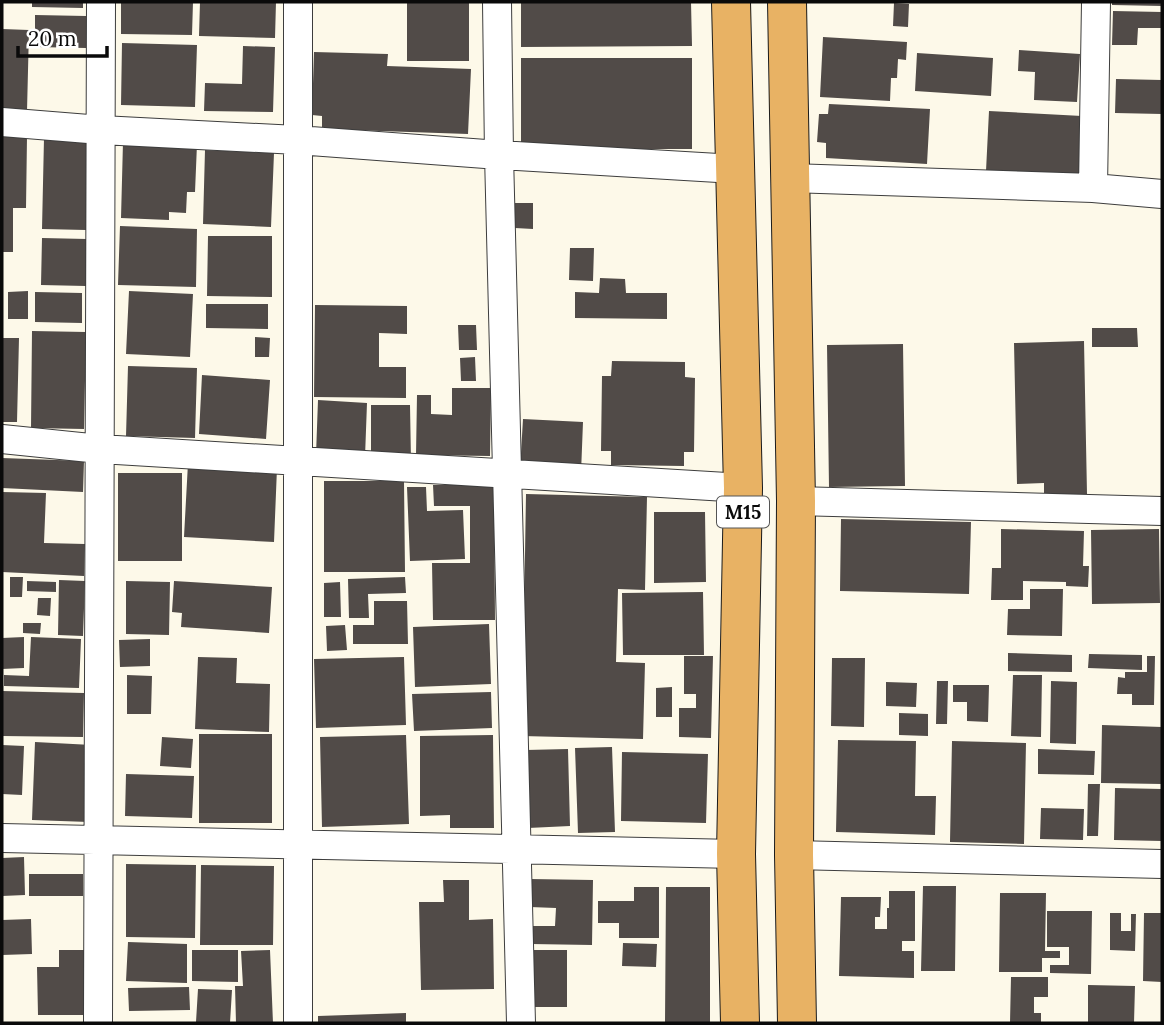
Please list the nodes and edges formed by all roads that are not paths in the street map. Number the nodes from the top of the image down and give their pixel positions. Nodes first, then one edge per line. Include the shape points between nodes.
1 (101, 2) edge
2 (298, 2) edge
3 (497, 2) edge
4 (731, 2) edge
5 (787, 2) edge
6 (1096, 2) edge
7 (2, 122) edge
8 (101, 130) junction
9 (297, 141) junction
10 (499, 155) junction
11 (735, 169) junction
12 (790, 178) junction
13 (1093, 188) junction
14 (1162, 194) edge
15 (2, 439) edge
16 (100, 449) junction
17 (299, 460) junction
18 (508, 474) junction
19 (743, 488) junction
20 (796, 501) junction
21 (1162, 511) edge
22 (2, 838) edge
23 (99, 840) junction
24 (299, 844) junction
25 (518, 849) junction
26 (736, 854) junction
27 (794, 855) junction
28 (1162, 864) edge
29 (98, 1023) edge
30 (298, 1023) edge
31 (521, 1023) edge
32 (740, 1023) edge
33 (797, 1023) edge

1 - 8 street
2 - 9 street
3 - 10 street
4 - 11 highway, M15
5 - 12 highway, M15
6 - 13 street
7 - 8 street
8 - 9 street
8 - 16 street
9 - 10 street
9 - 17 street
10 - 11 street
10 - 18 street
11 - 19 highway, M15
12 - 13 street
12 - 20 highway, M15
13 - 14 street
15 - 16 street
16 - 17 street
16 - 23 street
17 - 18 street
17 - 24 street
18 - 19 street
18 - 25 street
19 - 26 highway, M15
20 - 21 street
20 - 27 highway, M15
22 - 23 street
23 - 24 street
23 - 29 street
24 - 25 street
24 - 30 street
25 - 26 street
25 - 31 street
26 - 32 highway, M15
27 - 28 street
27 - 33 highway, M15

